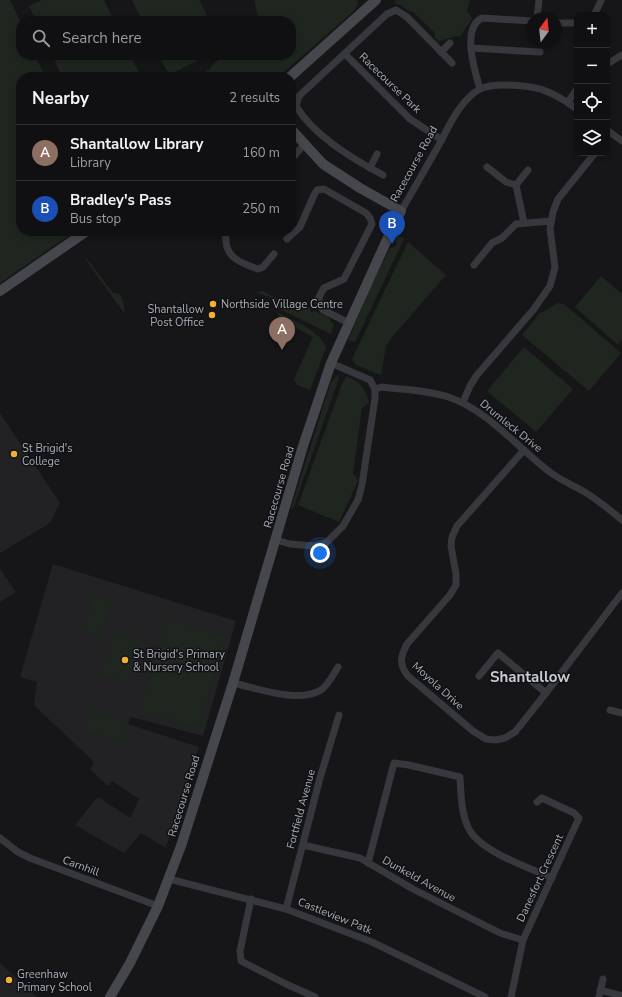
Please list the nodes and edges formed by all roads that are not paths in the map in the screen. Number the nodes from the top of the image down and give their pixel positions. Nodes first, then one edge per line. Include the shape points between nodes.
1 (539, 0) edge
2 (372, 1) edge
3 (601, 2) dead end
4 (538, 12) edge
5 (596, 12) edge
6 (526, 21) edge
7 (562, 23) edge
8 (574, 23) edge
9 (450, 43) dead end
10 (471, 48) junction
11 (441, 52) junction
12 (540, 52) dead end
13 (345, 54) junction
14 (622, 55) edge
15 (610, 62) edge
16 (452, 63) dead end
17 (295, 72) edge
18 (480, 89) junction
19 (574, 93) edge
20 (568, 102) junction
21 (574, 107) edge
22 (296, 134) edge
23 (610, 134) edge
24 (442, 140) junction
25 (622, 141) edge
26 (305, 144) junction
27 (296, 154) edge
28 (377, 154) dead end
29 (593, 156) edge
30 (487, 167) dead end
31 (370, 168) junction
32 (528, 170) dead end
33 (383, 175) dead end
34 (516, 185) junction
35 (401, 211) junction
36 (551, 221) junction
37 (524, 223) junction
38 (296, 231) edge
39 (80, 236) edge
40 (226, 236) edge
41 (290, 236) edge
42 (287, 239) dead end
43 (274, 254) dead end
44 (474, 265) dead end
45 (0, 291) edge
46 (349, 322) junction
47 (332, 363) junction
48 (375, 389) junction
49 (462, 402) junction
50 (524, 450) junction
51 (622, 520) edge
52 (276, 540) junction
53 (622, 593) edge
54 (338, 667) dead end
55 (479, 676) dead end
56 (233, 683) junction
57 (546, 693) junction
58 (610, 710) dead end
59 (622, 714) edge
60 (339, 715) dead end
61 (536, 802) dead end
62 (0, 838) edge
63 (303, 845) junction
64 (368, 863) junction
65 (552, 878) junction
66 (169, 879) junction
67 (251, 899) junction
68 (158, 906) junction
69 (286, 908) junction
70 (523, 940) junction
71 (603, 979) dead end
72 (600, 994) edge
73 (115, 996) edge
74 (622, 996) edge
75 (315, 997) edge
76 (485, 997) edge
77 (511, 997) edge

1 - 4 street
2 - 17 main road
3 - 5 street
6 - 10 street via 482,18 477,20
7 - 8 street
9 - 11 street
10 - 12 street
10 - 18 street
11 - 13 street, Racecourse Park via 407,17 396,10 387,14
11 - 16 street, Racecourse Park
13 - 24 street, Racecourse Park via 410,119
13 - 31 street, Racecourse Park via 299,96 296,106 334,145
14 - 15 street
18 - 20 street via 487,86 537,88
18 - 24 street, Racecourse Road via 458,111
19 - 20 street
20 - 21 street
22 - 26 main road
23 - 25 street
24 - 35 street, Racecourse Road
26 - 27 street
26 - 35 main road via 323,164
28 - 31 street
29 - 36 street via 558,199
30 - 34 street via 506,182
31 - 33 street, Racecourse Park
32 - 34 street
34 - 37 street
35 - 46 main road, Racecourse Road
36 - 37 street
36 - 49 street via 555,267 550,286 534,309 477,374
37 - 44 street via 516,224 502,238 492,243
38 - 46 street via 317,190 324,189 366,213 370,218 372,224 344,279 324,288 319,297 323,310
39 - 45 main road
40 - 43 street via 226,248 233,258 252,267 263,267
41 - 42 street
46 - 47 main road, Racecourse Road
47 - 48 street via 370,380
47 - 52 main road, Racecourse Road via 303,446
48 - 49 street, Drumleck Drive via 382,387 429,393
48 - 52 street via 362,484 358,500 343,526 326,543 314,546
49 - 50 street, Drumleck Drive
50 - 51 street, Drumleck Drive via 552,473 584,492
50 - 57 street, Moyola Drive via 457,526 451,546 456,585 450,596 407,644 402,653 402,669 473,731 486,739 505,738 515,732
52 - 56 main road, Racecourse Road
53 - 57 street, Moyola Drive
54 - 56 street via 328,684 308,695 271,692
55 - 57 street via 498,653
56 - 66 main road, Racecourse Road
58 - 59 street
60 - 63 street, Fortfield Avenue
61 - 65 street, Danesfort Crescent via 542,798 580,818
62 - 68 street, Carnhill via 30,858
63 - 64 street, Dunkeld Avenue via 360,858
63 - 69 street, Fortfield Avenue
64 - 65 street via 394,763 460,777 464,815 470,831 483,846
64 - 70 street, Dunkeld Avenue via 500,933
65 - 70 street, Danesfort Crescent
66 - 67 street, Castleview Patk
66 - 68 main road, Racecourse Road
67 - 69 street, Castleview Patk
67 - 75 street via 240,951 241,961
68 - 73 main road, Racecourse Road
69 - 76 street, Castleview Patk via 372,942
70 - 77 street, Danesfort Crescent
71 - 72 street
72 - 74 street

